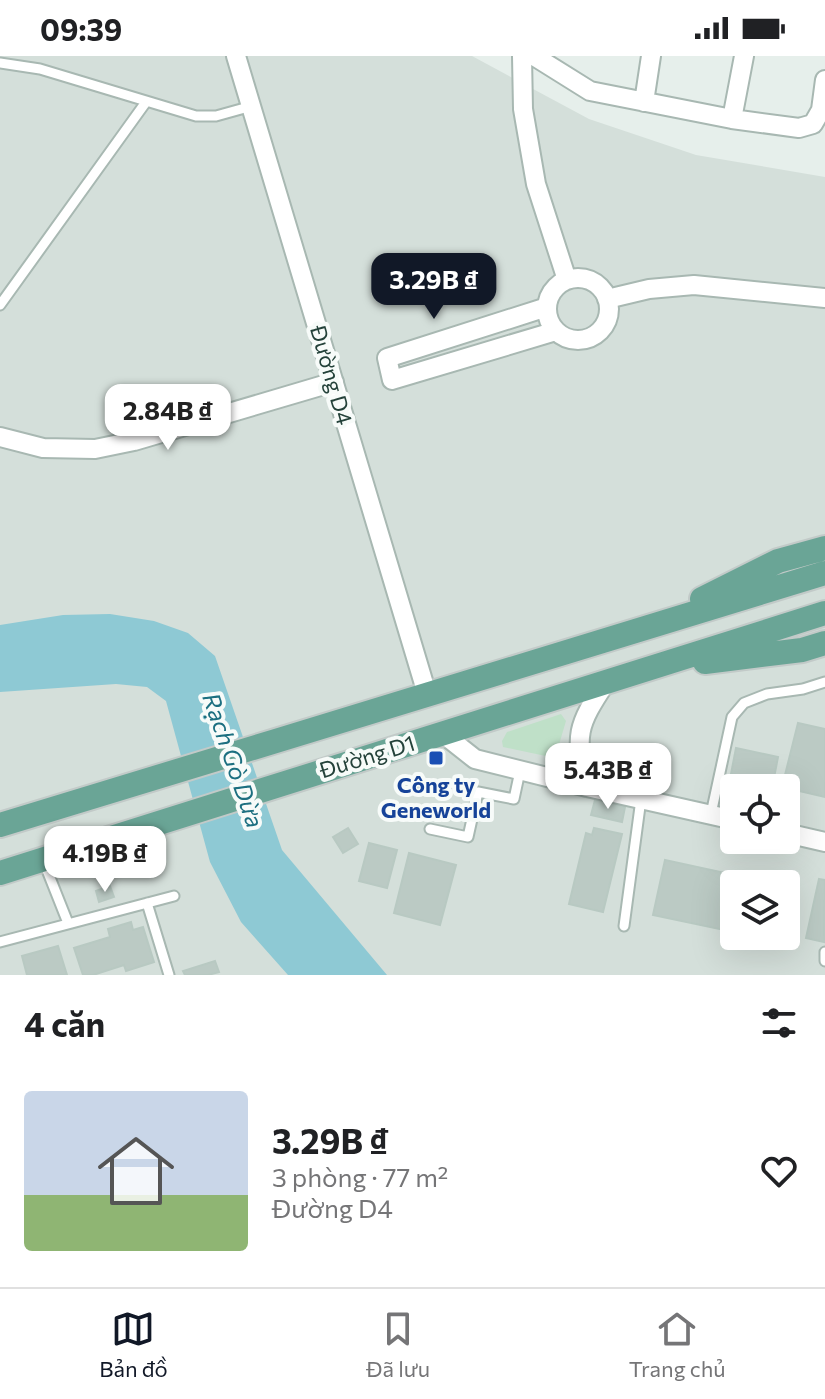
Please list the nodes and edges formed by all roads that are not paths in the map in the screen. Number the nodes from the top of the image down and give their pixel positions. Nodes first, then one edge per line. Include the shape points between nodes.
1 (236, 56) edge
2 (522, 56) edge
3 (534, 56) edge
4 (651, 56) edge
5 (744, 56) edge
6 (0, 63) edge
7 (825, 80) edge
8 (146, 102) junction
9 (644, 102) junction
10 (252, 106) junction
11 (823, 110) edge
12 (732, 119) junction
13 (567, 280) junction
14 (825, 298) edge
15 (607, 299) junction
16 (0, 305) edge
17 (547, 307) junction
18 (556, 331) junction
19 (334, 382) junction
20 (0, 437) edge
21 (825, 548) edge
22 (825, 573) edge
23 (825, 613) edge
24 (641, 629) junction
25 (825, 643) edge
26 (655, 667) junction
27 (606, 682) junction
28 (825, 682) edge
29 (427, 694) junction
30 (442, 733) junction
31 (520, 771) junction
32 (126, 780) junction
33 (587, 787) junction
34 (641, 799) junction
35 (0, 811) edge
36 (711, 814) junction
37 (720, 816) edge
38 (0, 825) edge
39 (430, 829) dead end
40 (800, 836) edge
41 (825, 842) edge
42 (43, 860) junction
43 (0, 873) edge
44 (174, 896) dead end
45 (147, 903) junction
46 (68, 923) junction
47 (624, 926) dead end
48 (0, 942) edge
49 (825, 952) edge
50 (825, 961) edge
51 (169, 975) edge

1 - 10 street, Đường D4
2 - 13 street via 523,109 536,184
3 - 9 street via 590,91
4 - 9 street
5 - 12 street
6 - 8 lane via 40,69
7 - 11 street
8 - 10 lane via 206,117
8 - 16 lane
9 - 12 street
10 - 19 street, Đường D4
11 - 12 street via 813,124 799,128
13 - 15 street via 593,282
13 - 17 street via 553,290
14 - 15 street via 694,285
15 - 18 street via 607,320 596,334 580,340
17 - 18 street
17 - 18 street via 387,358 392,380
19 - 20 street via 95,449 43,448
19 - 29 street, Đường D4
21 - 24 main road via 778,561
22 - 24 main road, Đường D1
23 - 26 main road, Đường D1
24 - 29 main road, Đường D1
25 - 26 main road
26 - 27 main road, Đường D1
27 - 30 main road, Đường D1
27 - 33 street via 578,736
28 - 36 lane via 744,703 732,717
29 - 32 main road, Đường D1
30 - 31 street via 475,759
30 - 42 main road, Đường D1
31 - 33 street
31 - 39 lane via 514,799 478,792 468,837
32 - 35 main road, Đường D1
32 - 38 main road, Đường D1
33 - 34 street
34 - 36 street
34 - 47 lane
36 - 37 street
40 - 41 street
42 - 43 main road, Đường D1
42 - 46 lane
44 - 45 lane
45 - 46 lane
45 - 51 lane
46 - 48 lane
49 - 50 lane

